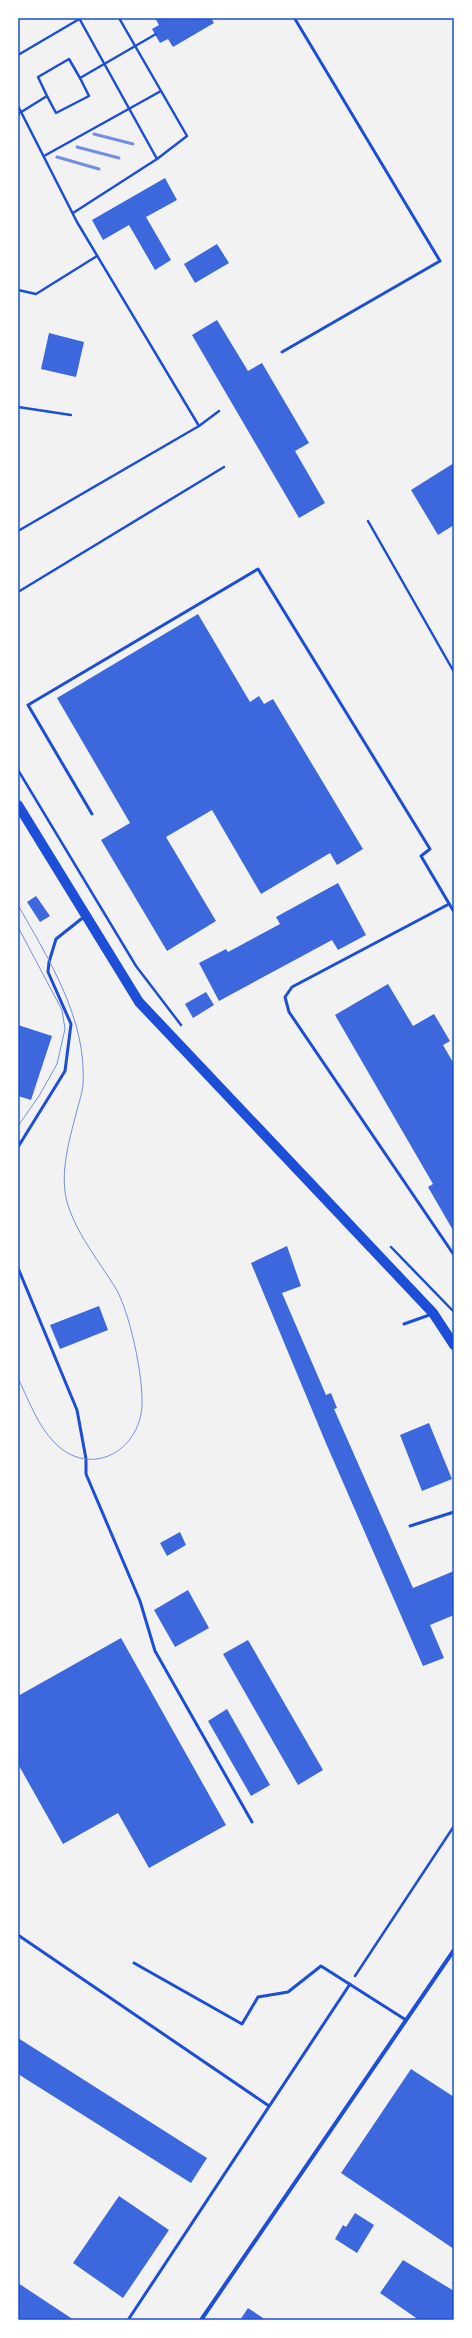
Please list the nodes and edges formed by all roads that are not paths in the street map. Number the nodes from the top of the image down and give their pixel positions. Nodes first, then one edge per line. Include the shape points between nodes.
1 (295, 18) edge
2 (282, 352) dead end
3 (18, 805) edge
4 (92, 814) dead end
5 (449, 904) junction
6 (454, 912) edge
7 (87, 915) junction
8 (18, 1147) edge
9 (454, 1256) edge
10 (18, 1268) edge
11 (433, 1313) junction
12 (404, 1324) dead end
13 (454, 1345) edge
14 (454, 1512) edge
15 (410, 1526) dead end
16 (252, 1822) dead end
17 (18, 1935) edge
18 (454, 1950) edge
19 (134, 1963) dead end
20 (350, 1984) junction
21 (406, 2020) junction
22 (269, 2106) junction
23 (128, 2320) edge
24 (201, 2320) edge

1 - 2 lane via 440,261
3 - 7 main road
4 - 5 lane via 28,705 258,569 430,849 421,856
5 - 6 lane
5 - 9 lane via 292,988 285,997 289,1012
7 - 8 lane via 56,939 51,953 48,972 72,1024 70,1045 65,1070
7 - 11 main road via 139,1002
10 - 16 lane via 77,1410 86,1474 140,1601 155,1651
11 - 12 lane
11 - 13 main road
14 - 15 lane
17 - 22 lane
18 - 21 street
19 - 20 lane via 242,2024 258,1996 288,1992 321,1966
20 - 21 lane
20 - 22 lane
21 - 24 street
22 - 23 lane

